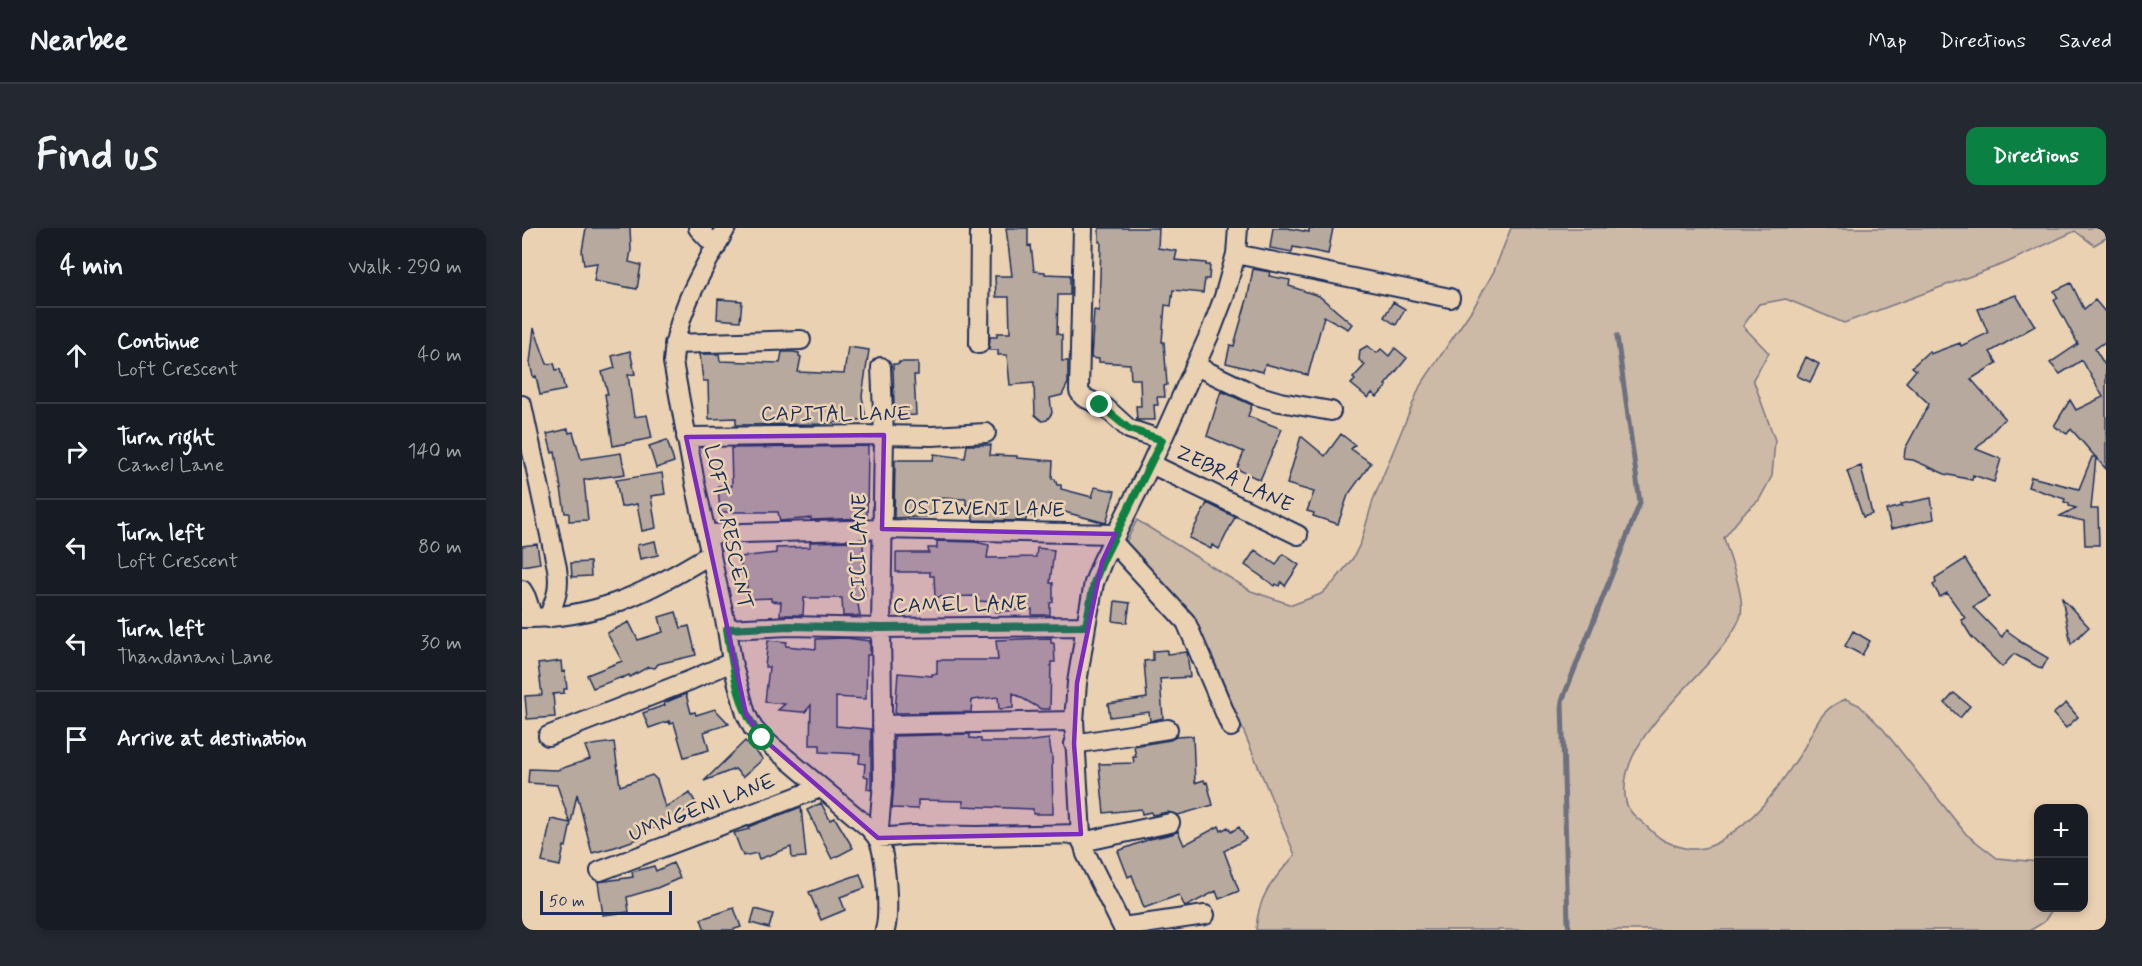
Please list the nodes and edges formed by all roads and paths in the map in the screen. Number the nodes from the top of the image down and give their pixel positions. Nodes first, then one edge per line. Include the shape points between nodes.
1 (698, 228) edge
2 (726, 228) edge
3 (980, 228) edge
4 (1083, 228) edge
5 (1238, 228) edge
6 (716, 247) junction
7 (1236, 254) junction
8 (1450, 298) dead end
9 (801, 340) dead end
10 (674, 344) junction
11 (979, 344) dead end
12 (1196, 366) junction
13 (881, 368) dead end
14 (522, 405) edge
15 (1331, 411) dead end
16 (986, 433) dead end
17 (884, 435) junction
18 (686, 437) junction
19 (1162, 440) junction
20 (1150, 464) junction
21 (882, 529) junction
22 (708, 534) junction
23 (1298, 535) dead end
24 (1113, 538) junction
25 (711, 554) junction
26 (522, 590) edge
27 (534, 618) edge
28 (1086, 626) junction
29 (881, 628) junction
30 (727, 629) junction
31 (732, 662) junction
32 (1074, 721) junction
33 (882, 725) junction
34 (1231, 727) dead end
35 (1168, 729) dead end
36 (548, 736) dead end
37 (1074, 744) junction
38 (820, 788) junction
39 (1170, 823) dead end
40 (878, 838) junction
41 (1082, 838) junction
42 (600, 871) dead end
43 (1205, 915) dead end
44 (1123, 929) edge
45 (885, 930) edge

1 - 6 street
2 - 6 street, LOFT CRESCENT
3 - 11 street
4 - 19 street via 1079,391 1129,429
5 - 7 street
6 - 10 street, LOFT CRESCENT via 678,322
7 - 8 street
7 - 12 street via 1224,297
9 - 10 street
10 - 18 street, LOFT CRESCENT via 673,362
12 - 15 street via 1256,395
12 - 19 street
13 - 17 street, CICI LANE
14 - 27 street via 558,576 557,597
16 - 17 street, CAPITAL LANE
17 - 18 street, CAPITAL LANE
17 - 21 street, CICI LANE
18 - 22 street, LOFT CRESCENT
19 - 20 street
20 - 23 street, ZEBRA LANE
20 - 24 street
21 - 22 street, OSIZWENI LANE
21 - 24 street, OSIZWENI LANE
21 - 29 street, CICI LANE
22 - 25 street, LOFT CRESCENT
24 - 28 street via 1094,583
24 - 34 street via 1186,622
25 - 27 street via 614,605 583,614
25 - 30 street, LOFT CRESCENT
26 - 27 street
28 - 29 street, CAMEL LANE
28 - 32 street
29 - 30 street, CAMEL LANE
29 - 33 street, CICI LANE
30 - 31 street, LOFT CRESCENT
31 - 36 street
31 - 38 street, LOFT CRESCENT via 753,728
32 - 33 street
32 - 37 street
33 - 40 street, CICI LANE
35 - 37 street
37 - 41 street
38 - 40 street, LOFT CRESCENT
38 - 42 street, UMNGENI LANE
39 - 41 street
40 - 41 street
40 - 45 street via 883,851 888,919
41 - 44 street via 1097,879
43 - 44 street

